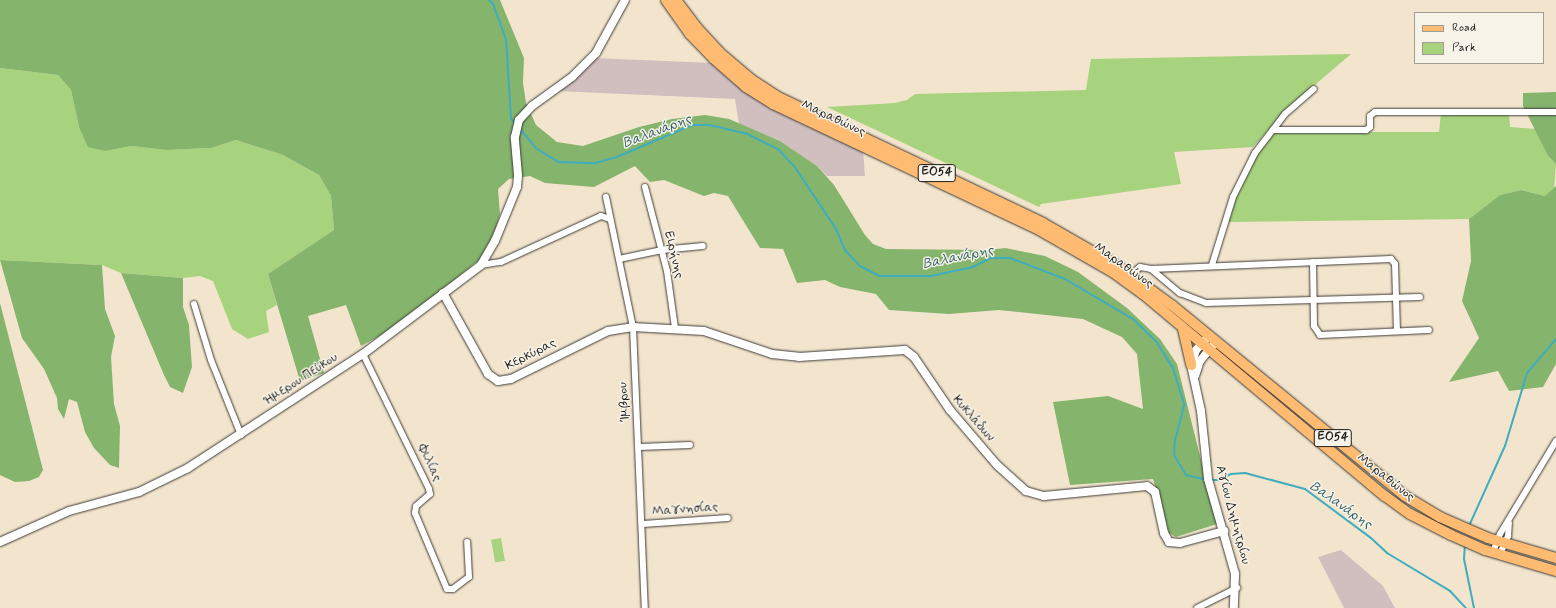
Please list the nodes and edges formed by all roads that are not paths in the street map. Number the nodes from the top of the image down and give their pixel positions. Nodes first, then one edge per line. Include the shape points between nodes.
1 (625, 0) edge
2 (666, 0) edge
3 (676, 0) edge
4 (1314, 89) dead end
5 (1556, 112) edge
6 (1273, 130) junction
7 (645, 188) dead end
8 (606, 197) dead end
9 (610, 219) junction
10 (702, 246) dead end
11 (662, 250) junction
12 (619, 259) junction
13 (1313, 262) junction
14 (481, 265) junction
15 (1212, 265) junction
16 (1151, 269) junction
17 (1132, 275) junction
18 (443, 293) junction
19 (1396, 296) junction
20 (1420, 297) dead end
21 (1313, 301) junction
22 (194, 304) dead end
23 (633, 327) junction
24 (675, 328) junction
25 (1183, 329) junction
26 (1429, 330) dead end
27 (1397, 331) junction
28 (1213, 339) junction
29 (1204, 347) junction
30 (363, 354) junction
31 (1191, 365) junction
32 (1196, 380) junction
33 (242, 435) junction
34 (1556, 441) edge
35 (690, 445) dead end
36 (640, 447) junction
37 (728, 518) dead end
38 (643, 524) junction
39 (1224, 531) junction
40 (0, 542) edge
41 (467, 542) dead end
42 (1501, 542) junction
43 (1497, 553) junction
44 (1556, 558) edge
45 (1556, 571) edge
46 (1237, 588) junction
47 (645, 608) edge
48 (1197, 608) edge
49 (1234, 608) edge

1 - 14 street, Ήμερου Πεύκου via 596,53 572,77 532,106 519,120 515,141 517,186 496,241
2 - 25 main road, Μαραθώνος / ΕΟ54 via 690,34 713,58 761,96 797,117 1074,248 1132,286
3 - 17 main road, Μαραθώνος / ΕΟ54 via 719,52 752,80 778,97 1043,222
4 - 6 street via 1285,114
5 - 6 street via 1375,112 1370,116 1370,127 1366,130
6 - 15 street via 1255,153 1238,185
7 - 11 street, Ειρήνης
8 - 9 street, Ίμβρου
9 - 12 street, Ίμβρου
9 - 14 street via 601,216 501,262
10 - 11 street
11 - 12 street
11 - 24 street, Ειρήνης
12 - 23 street, Ίμβρου
13 - 15 street
13 - 19 street via 1391,259 1394,264
13 - 21 street
14 - 18 street, Ήμερου Πεύκου
15 - 16 street
16 - 17 street via 1140,267
16 - 21 street via 1180,293 1206,303
17 - 28 main road, Μαραθώνος / ΕΟ54
18 - 23 street, Κερκύρας via 485,368 498,381 511,379 608,331
18 - 30 street, Ήμερου Πεύκου
19 - 20 street
19 - 21 street
19 - 27 street
21 - 27 street via 1314,326 1320,335
22 - 33 street via 211,360
23 - 24 street, Κερκύρας
23 - 36 street, Ίμβρου
24 - 39 street, Κυκλάδων via 704,330 772,354 799,357 905,350 914,357 950,410 997,465 1026,490 1044,496 1147,486 1154,492 1164,533 1169,542 1180,543
25 - 29 main road, Μαραθώνος / ΕΟ54
25 - 31 main road
26 - 27 street
28 - 29 street, Αγίου Δημητρίου
28 - 42 main road, Μαραθώνος / ΕΟ54 via 1393,488 1456,524
29 - 31 street, Αγίου Δημητρίου
29 - 32 street, Αγίου Δημητρίου
29 - 43 main road, Μαραθώνος / ΕΟ54 via 1410,514 1475,546
30 - 33 street, Ήμερου Πεύκου
30 - 41 street, Φιλίας via 429,489 430,494 418,503 415,513 447,589 454,589 469,577
31 - 32 street, Αγίου Δημητρίου
32 - 39 street, Αγίου Δημητρίου via 1206,471
33 - 40 street, Ήμερου Πεύκου via 139,492 68,511
34 - 42 street via 1509,523
35 - 36 street
36 - 38 street, Ίμβρου
37 - 38 street, Μαγνησίας
38 - 47 street, Ίμβρου
39 - 46 street, Αγίου Δημητρίου
42 - 43 street
42 - 44 main road, Μαραθώνος / ΕΟ54
43 - 45 main road, Μαραθώνος / ΕΟ54
46 - 48 street
46 - 49 street, Αγίου Δημητρίου

